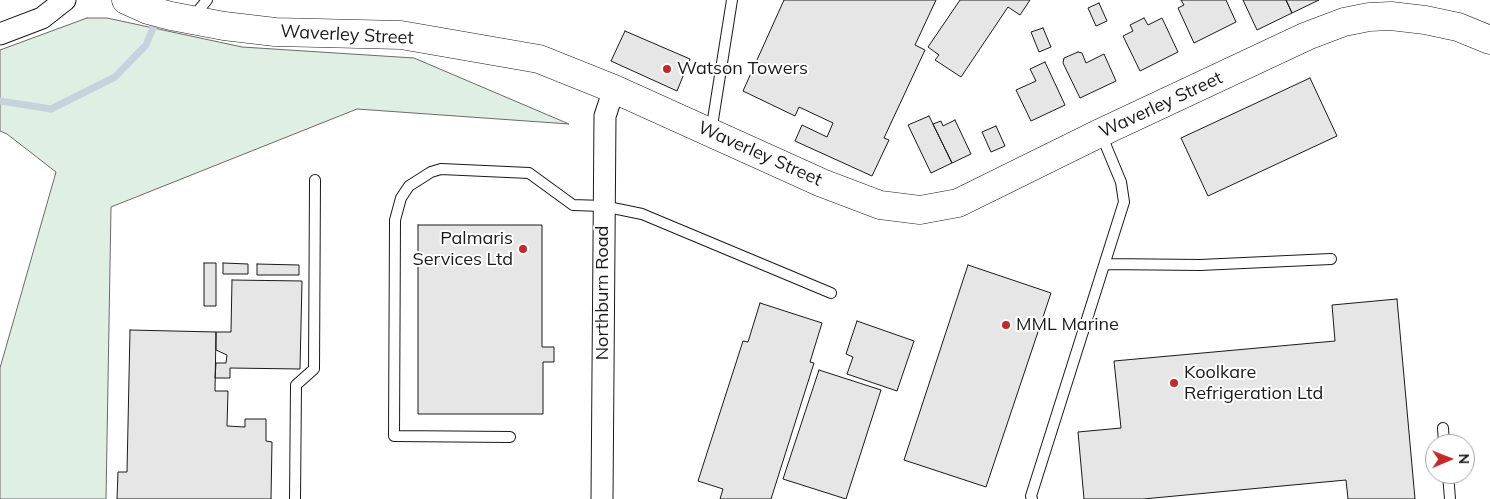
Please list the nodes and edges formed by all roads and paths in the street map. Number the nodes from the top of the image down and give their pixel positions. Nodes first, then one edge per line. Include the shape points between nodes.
1 (65, 0) edge
2 (732, 0) edge
3 (1388, 8) edge
4 (169, 9) edge
5 (0, 34) edge
6 (1490, 40) edge
7 (614, 89) junction
8 (711, 132) junction
9 (1100, 133) junction
10 (315, 180) dead end
11 (603, 206) junction
12 (1331, 259) dead end
13 (1105, 264) junction
14 (832, 293) dead end
15 (1443, 428) dead end
16 (1443, 434) edge
17 (510, 436) dead end
18 (1449, 484) edge
19 (295, 499) edge
20 (602, 499) edge
21 (1032, 499) edge
22 (1450, 499) edge

1 - 5 street via 42,18
2 - 8 lane
3 - 6 main road, Waverley Street via 1458,26
3 - 9 main road, Waverley Street via 1307,36
4 - 7 main road, Waverley Street via 224,26 275,32 401,35 539,59
7 - 8 main road, Waverley Street
7 - 11 street, Northburn Road via 605,116
8 - 9 main road, Waverley Street via 822,183 880,205 920,210 958,203
9 - 13 lane via 1122,182 1124,202
10 - 19 lane via 314,369 296,385
11 - 14 lane via 642,214
11 - 17 lane via 573,205 529,173 441,169 409,186 401,198 395,220 394,436
11 - 20 street, Northburn Road
12 - 13 lane via 1200,265
13 - 21 lane
15 - 16 lane
18 - 22 lane

